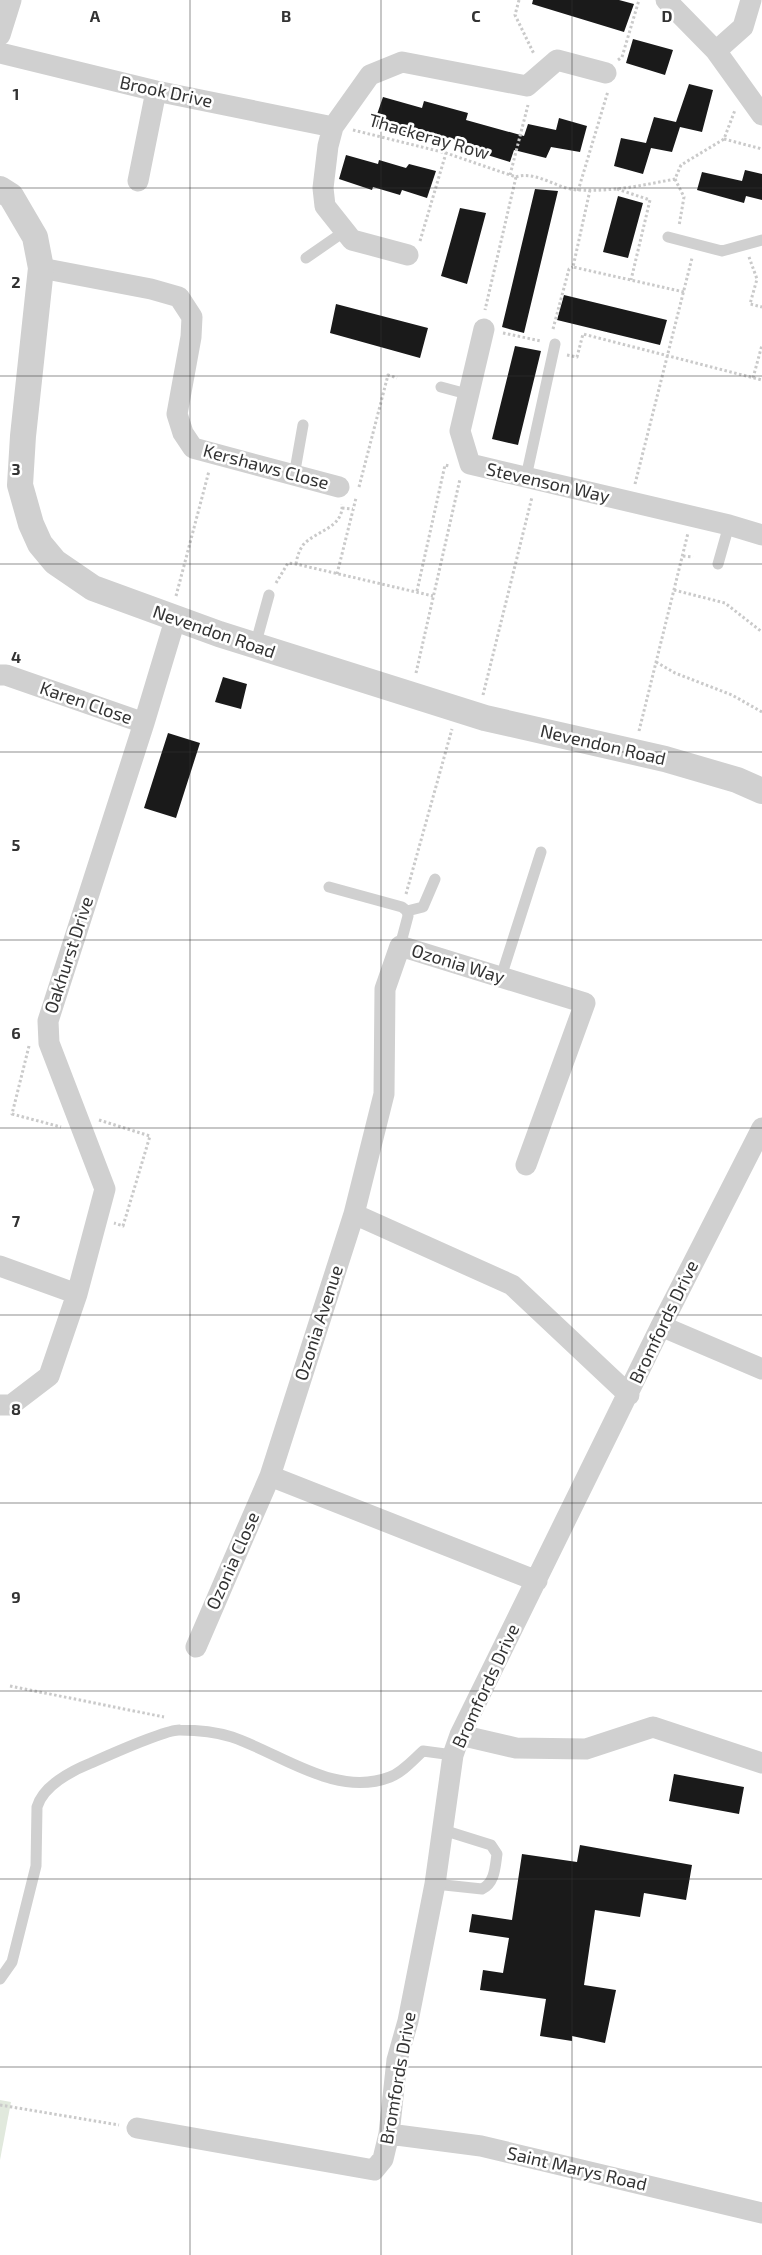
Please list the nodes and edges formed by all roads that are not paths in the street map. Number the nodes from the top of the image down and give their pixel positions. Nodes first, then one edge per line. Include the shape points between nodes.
1 (11, 0) edge
2 (666, 0) edge
3 (751, 0) edge
4 (0, 35) edge
5 (716, 51) junction
6 (0, 53) edge
7 (606, 73) road end
8 (156, 91) junction
9 (762, 115) edge
10 (333, 127) junction
11 (138, 181) dead end
12 (0, 189) edge
13 (345, 231) junction
14 (671, 238) road end
15 (762, 240) edge
16 (408, 255) road end
17 (306, 258) dead end
18 (41, 268) junction
19 (484, 329) road end
20 (553, 346) road end
21 (441, 387) dead end
22 (467, 394) junction
23 (303, 425) dead end
24 (294, 476) junction
25 (531, 478) junction
26 (341, 498) road end
27 (729, 525) junction
28 (762, 536) edge
29 (718, 564) dead end
30 (269, 595) road end
31 (173, 619) junction
32 (255, 646) junction
33 (0, 676) edge
34 (144, 723) junction
35 (762, 791) edge
36 (540, 852) dead end
37 (435, 879) dead end
38 (329, 887) dead end
39 (404, 909) junction
40 (400, 946) junction
41 (501, 977) junction
42 (762, 1128) edge
43 (526, 1165) dead end
44 (354, 1214) junction
45 (0, 1266) edge
46 (77, 1294) junction
47 (662, 1326) junction
48 (762, 1369) edge
49 (629, 1395) junction
50 (0, 1406) edge
51 (270, 1476) junction
52 (537, 1581) junction
53 (196, 1647) dead end
54 (460, 1735) junction
55 (454, 1756) junction
56 (762, 1763) edge
57 (443, 1830) junction
58 (435, 1884) junction
59 (0, 1979) edge
60 (137, 2128) road end
61 (390, 2134) junction
62 (762, 2213) edge

1 - 4 street
2 - 5 street
3 - 5 street via 743,28
5 - 9 street
6 - 8 street, Brook Drive
7 - 10 street via 557,60 528,86 402,62 370,75
8 - 10 street, Brook Drive
8 - 11 street
10 - 13 street via 323,188 325,206
12 - 18 street, Nevendon Road via 11,196 36,237
13 - 16 street via 352,240
13 - 17 lane
14 - 15 lane via 722,251
18 - 24 street, Kershaws Close via 179,297 192,316 192,337 177,414 183,433 194,448
18 - 31 street, Nevendon Road via 20,485 31,524 40,544 55,562 93,588
19 - 22 street, Stevenson Way
20 - 25 lane
21 - 22 lane
22 - 25 street, Stevenson Way via 460,431 466,467
23 - 24 lane
24 - 26 street, Kershaws Close
25 - 27 street, Stevenson Way
27 - 28 street, Stevenson Way
27 - 29 lane
30 - 32 lane
31 - 32 street, Nevendon Road
31 - 34 street, Oakhurst Drive
32 - 35 street, Nevendon Road via 467,713 664,759 737,780
33 - 34 street, Karen Close via 6,675
34 - 46 street, Oakhurst Drive via 48,1021 49,1043 105,1189
36 - 41 lane
37 - 39 lane via 423,907
38 - 39 lane
39 - 40 lane via 408,916
40 - 41 street, Ozonia Way
40 - 44 street, Ozonia Way via 385,990 384,1094
41 - 43 street, Ozonia Way via 585,1003
42 - 47 street, Bromfords Drive
44 - 49 street via 512,1285
44 - 51 street, Ozonia Avenue
45 - 46 street
46 - 50 street, Oakhurst Drive via 49,1376 11,1405
47 - 48 street
47 - 49 street, Bromfords Drive
49 - 52 street, Bromfords Drive
51 - 52 street
51 - 53 street, Ozonia Close
52 - 54 street, Bromfords Drive
54 - 55 street, Bromfords Drive
54 - 56 street via 516,1748 586,1749 653,1727
55 - 57 street, Bromfords Drive
55 - 59 lane via 423,1751 392,1776 358,1783 326,1777 230,1736 177,1729 86,1765 66,1776 40,1798 36,1866 12,1962
57 - 58 street, Bromfords Drive
57 - 58 lane via 491,1846 497,1854 488,1886 470,1888
58 - 61 street, Bromfords Drive via 408,2021 397,2060
60 - 61 street, Bromfords Drive via 374,2170 383,2159
61 - 62 street, Saint Marys Road via 480,2146

